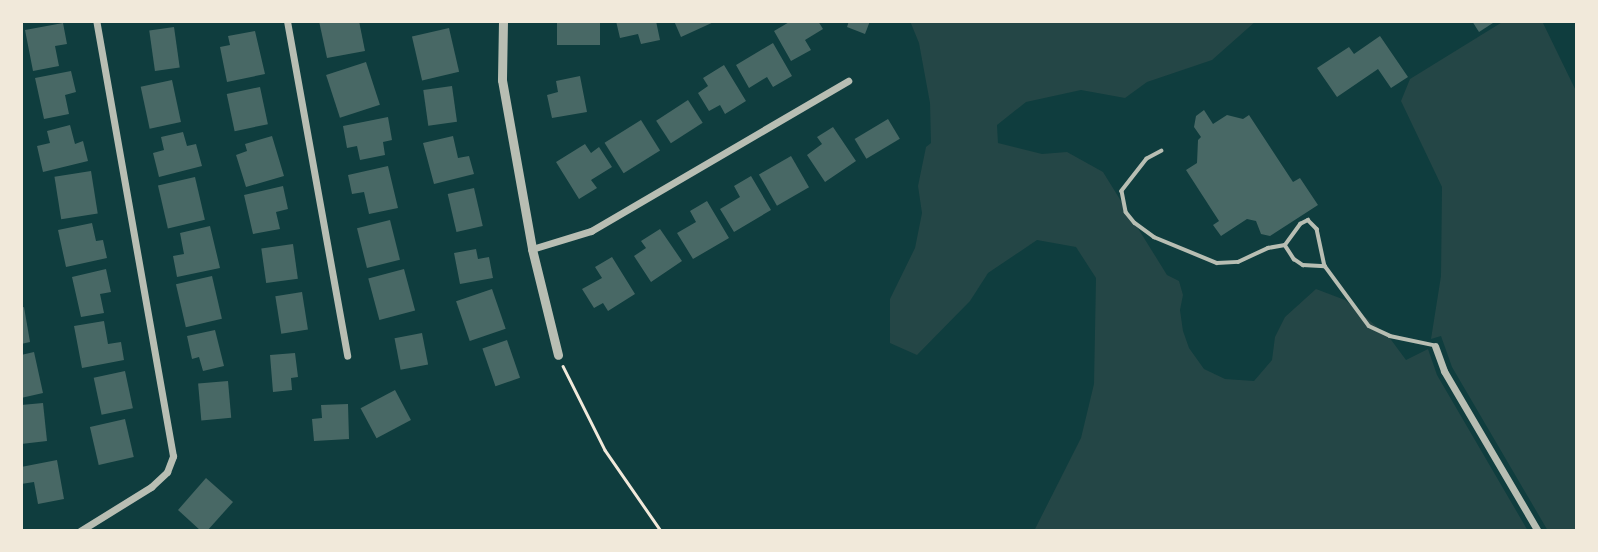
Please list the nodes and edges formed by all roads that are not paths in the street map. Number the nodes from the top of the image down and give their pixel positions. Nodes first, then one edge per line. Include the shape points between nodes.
1 (96, 21) edge
2 (287, 21) edge
3 (503, 21) edge
4 (848, 81) dead end
5 (1162, 151) dead end
6 (1285, 245) junction
7 (532, 250) junction
8 (1325, 266) junction
9 (1435, 346) joint
10 (558, 355) road end
11 (347, 356) dead end
12 (80, 531) edge
13 (1538, 531) edge

1 - 12 street via 173,456 167,472 151,487
2 - 11 street
3 - 7 street via 502,80
4 - 7 street via 591,231
5 - 6 lane via 1147,159 1122,191 1122,205 1135,223 1154,237 1217,263 1238,262
6 - 8 lane via 1303,265
6 - 8 lane via 1308,220 1317,229
7 - 10 street
8 - 9 lane via 1369,326
9 - 13 street via 1444,371

